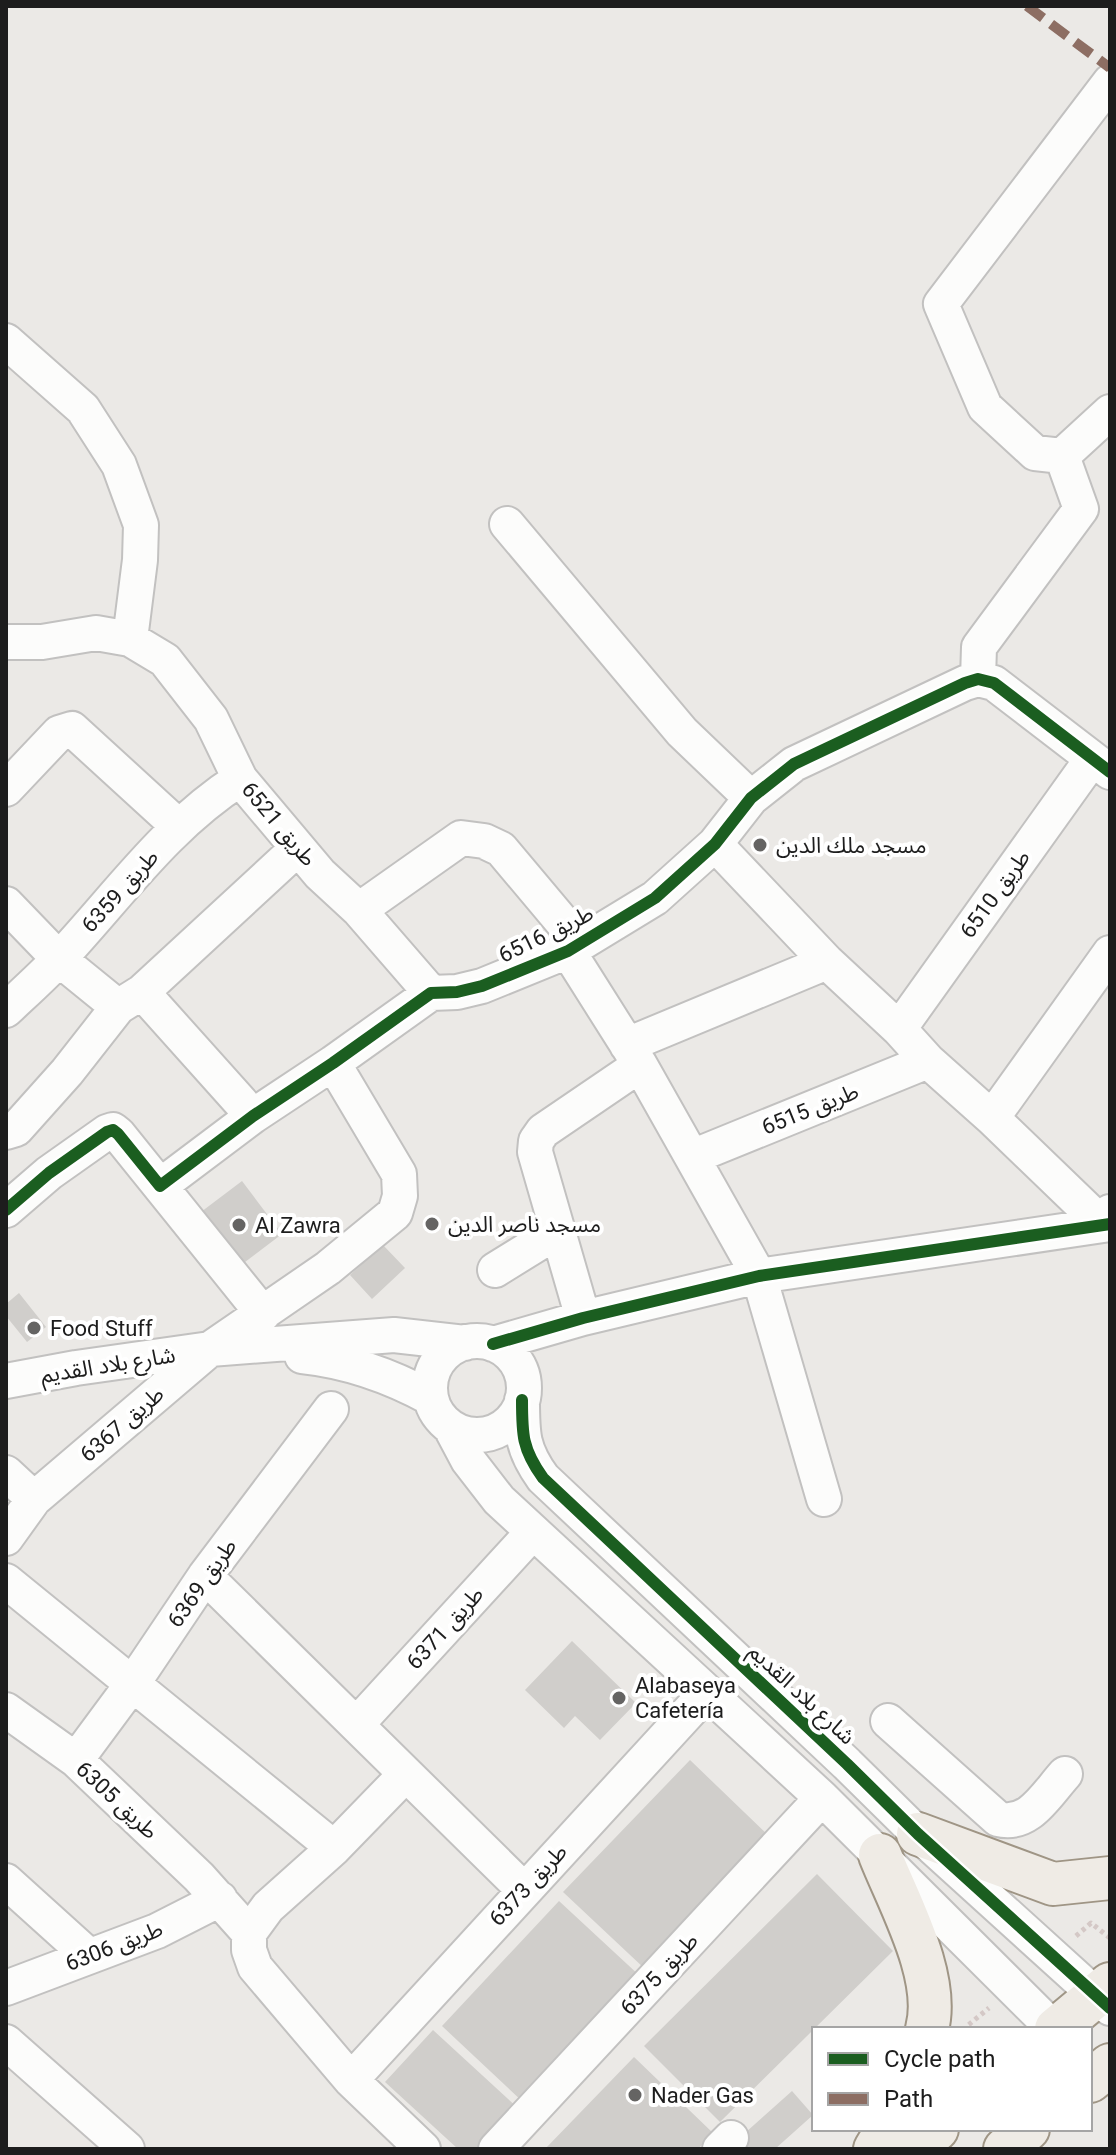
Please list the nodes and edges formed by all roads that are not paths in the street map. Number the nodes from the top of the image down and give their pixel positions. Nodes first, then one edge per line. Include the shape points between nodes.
1 (1110, 82) edge
2 (6, 341) edge
3 (1110, 412) edge
4 (1062, 456) junction
5 (507, 524) dead end
6 (130, 639) junction
7 (6, 642) edge
8 (978, 679) junction
9 (1101, 766) edge
10 (240, 779) junction
11 (6, 789) edge
12 (751, 798) junction
13 (178, 826) junction
14 (715, 844) junction
15 (298, 848) junction
16 (6, 904) edge
17 (359, 910) junction
18 (574, 947) junction
19 (1110, 953) edge
20 (59, 959) junction
21 (827, 962) junction
22 (431, 993) junction
23 (130, 1000) junction
24 (6, 1010) edge
25 (899, 1029) junction
26 (634, 1055) junction
27 (928, 1061) junction
28 (333, 1063) junction
29 (253, 1116) junction
30 (992, 1118) junction
31 (11, 1131) edge
32 (692, 1157) junction
33 (49, 1173) junction
34 (160, 1186) junction
35 (6, 1210) edge
36 (1107, 1220) edge
37 (558, 1231) junction
38 (495, 1270) dead end
39 (759, 1276) junction
40 (263, 1314) junction
41 (583, 1318) junction
42 (479, 1343) junction
43 (210, 1349) junction
44 (6, 1381) edge
45 (523, 1393) junction
46 (431, 1398) junction
47 (331, 1409) dead end
48 (451, 1428) junction
49 (6, 1473) edge
50 (34, 1499) junction
51 (824, 1499) dead end
52 (533, 1532) junction
53 (6, 1538) edge
54 (205, 1576) junction
55 (6, 1581) edge
56 (133, 1683) junction
57 (707, 1692) junction
58 (6, 1710) edge
59 (888, 1721) dead end
60 (357, 1724) junction
61 (76, 1760) junction
62 (1065, 1774) dead end
63 (405, 1775) junction
64 (822, 1798) junction
65 (918, 1834) junction
66 (334, 1848) junction
67 (880, 1855) junction
68 (1110, 1878) edge
69 (6, 1881) edge
70 (523, 1889) junction
71 (220, 1899) junction
72 (249, 1933) junction
73 (89, 1956) junction
74 (6, 1988) edge
75 (1105, 1996) edge
76 (928, 2027) edge
77 (1053, 2027) edge
78 (1058, 2027) edge
79 (6, 2042) edge
80 (351, 2080) junction
81 (886, 2131) edge
82 (935, 2131) edge
83 (1026, 2131) edge
84 (127, 2149) edge
85 (423, 2149) edge
86 (496, 2149) edge
87 (875, 2149) edge
88 (913, 2149) edge
89 (1005, 2149) edge

1 - 4 street via 941,304 985,407 1035,453
2 - 6 street via 83,409 119,465 141,525
3 - 4 street
4 - 8 street via 1081,509 979,647
5 - 12 street via 682,732
6 - 7 street, طريق 6521 via 96,633
6 - 10 street, طريق 6521 via 165,660 211,719
8 - 9 street via 994,683
8 - 12 street, طريق 6516 via 794,764
9 - 25 street, طريق 6510
10 - 13 street, طريق 6359
10 - 15 street, طريق 6521
11 - 13 street via 59,733 72,729
12 - 14 street, طريق 6516
13 - 20 street, طريق 6359
14 - 18 street, طريق 6516 via 655,898
14 - 21 street
15 - 17 street, طريق 6521
15 - 23 street
16 - 20 street
17 - 18 street via 461,838 484,841 501,849
17 - 22 street, طريق 6521
18 - 22 street, طريق 6516 via 482,986
18 - 26 street
19 - 30 street
20 - 23 street
20 - 24 street, طريق 6359
21 - 25 street
21 - 26 street
22 - 28 street, طريق 6516
23 - 29 street
23 - 31 street
25 - 27 street
26 - 32 street
26 - 37 street via 536,1141
27 - 30 street
27 - 32 street, طريق 6515
28 - 29 street, طريق 6516
28 - 40 street, طريق 6367 via 399,1174 400,1196 395,1213
29 - 34 street, طريق 6516
30 - 36 street
31 - 33 street
32 - 39 street
33 - 34 street via 113,1130
33 - 35 street
34 - 40 street
36 - 39 street
37 - 38 street
37 - 41 street
39 - 41 street
39 - 51 street
40 - 43 street, طريق 6367
41 - 42 street
41 - 45 street via 559,1340
42 - 43 street, شارع بلاد القديم via 394,1335
42 - 45 street via 505,1350 515,1360
42 - 46 street via 454,1347 437,1363
43 - 44 street, شارع بلاد القديم
43 - 46 street, شارع بلاد القديم via 338,1361 369,1369
43 - 50 street, طريق 6367
45 - 48 street via 516,1413 494,1432 479,1435
45 - 65 street, شارع بلاد القديم via 522,1437 543,1478
46 - 48 street
47 - 54 street, طريق 6369
48 - 52 street via 485,1484
49 - 50 street
50 - 53 street, طريق 6367
52 - 57 street
52 - 60 street, طريق 6371
54 - 56 street, طريق 6369
54 - 60 street
55 - 56 street
56 - 61 street, طريق 6369
56 - 66 street
57 - 64 street
57 - 70 street, طريق 6373
58 - 61 street, طريق 6305
59 - 62 street via 998,1819 1009,1822 1029,1814
60 - 63 street
61 - 71 street, طريق 6305
63 - 66 street
63 - 70 street
64 - 67 street
64 - 86 street, طريق 6375
65 - 68 main road via 1053,1884
65 - 75 street, شارع بلاد القديم
66 - 72 street via 268,1907
67 - 76 main road via 916,1939 926,1981
67 - 77 street
69 - 73 street
70 - 80 street, طريق 6373
71 - 72 street, طريق 6305
71 - 73 street, طريق 6306 via 157,1931
72 - 80 street via 255,1967
73 - 74 street, طريق 6306
75 - 78 main road
79 - 84 street
80 - 85 street
81 - 87 main road
82 - 88 main road
83 - 89 main road

